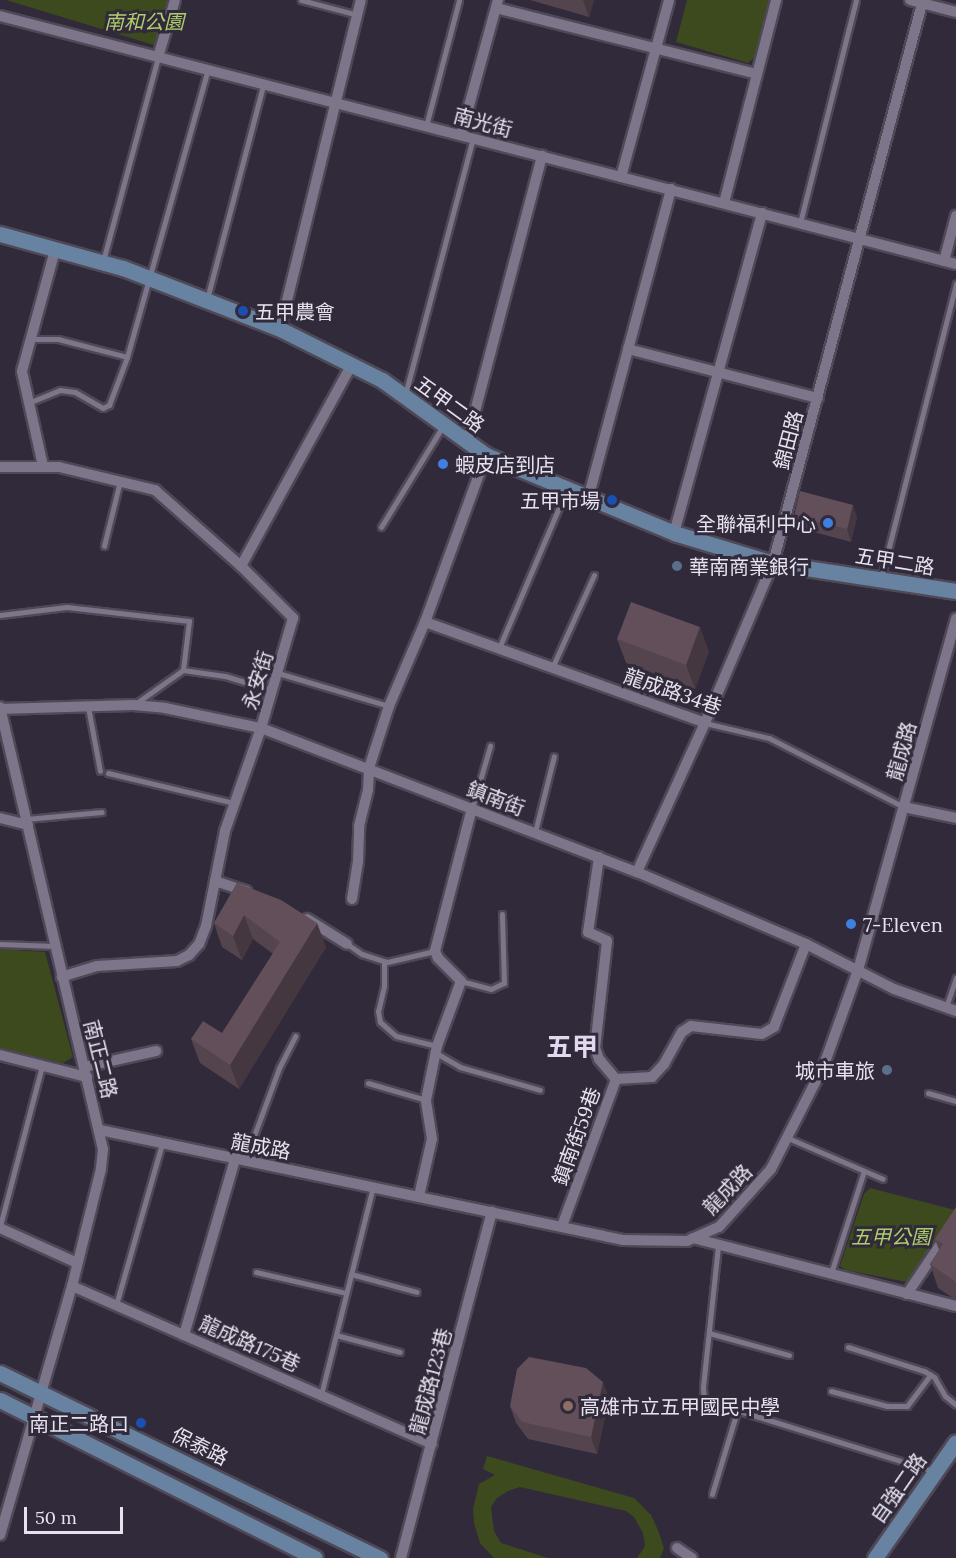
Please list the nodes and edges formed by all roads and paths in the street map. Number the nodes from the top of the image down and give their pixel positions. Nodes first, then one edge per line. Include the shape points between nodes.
1 (175, 0) edge
2 (301, 0) edge
3 (361, 0) edge
4 (459, 0) edge
5 (669, 0) edge
6 (776, 0) edge
7 (856, 0) edge
8 (910, 0) edge
9 (923, 2) edge
10 (497, 4) edge
11 (956, 12) edge
12 (358, 15) junction
13 (0, 16) edge
14 (656, 48) junction
15 (158, 57) junction
16 (208, 69) junction
17 (757, 74) junction
18 (263, 84) junction
19 (336, 103) junction
20 (426, 126) junction
21 (461, 135) junction
22 (473, 138) junction
23 (542, 156) junction
24 (621, 177) junction
25 (671, 189) junction
26 (724, 203) junction
27 (762, 213) junction
28 (956, 216) edge
29 (800, 223) junction
30 (0, 234) edge
31 (861, 239) junction
32 (55, 250) junction
33 (944, 261) junction
34 (102, 262) junction
35 (956, 264) edge
36 (149, 278) junction
37 (956, 283) edge
38 (206, 301) junction
39 (280, 329) junction
40 (31, 339) junction
41 (628, 349) junction
42 (127, 357) junction
43 (352, 364) junction
44 (718, 372) junction
45 (405, 397) junction
46 (818, 398) junction
47 (28, 403) junction
48 (443, 425) junction
49 (467, 442) junction
50 (486, 455) junction
51 (43, 466) junction
52 (0, 467) edge
53 (120, 480) junction
54 (567, 490) junction
55 (588, 499) junction
56 (381, 527) dead end
57 (674, 533) junction
58 (104, 546) dead end
59 (773, 564) junction
60 (241, 566) junction
61 (594, 574) dead end
62 (881, 580) junction
63 (956, 591) edge
64 (0, 615) edge
65 (956, 618) edge
66 (425, 622) junction
67 (499, 649) junction
68 (552, 668) junction
69 (183, 670) junction
70 (278, 674) junction
71 (273, 690) junction
72 (133, 705) junction
73 (389, 706) junction
74 (88, 707) junction
75 (0, 709) edge
76 (705, 723) junction
77 (261, 728) junction
78 (490, 746) dead end
79 (554, 756) dead end
80 (369, 768) junction
81 (99, 771) dead end
82 (108, 773) dead end
83 (234, 803) junction
84 (904, 807) junction
85 (472, 808) junction
86 (102, 812) dead end
87 (0, 818) edge
88 (956, 818) edge
89 (27, 822) junction
90 (535, 832) junction
91 (599, 857) junction
92 (637, 872) junction
93 (215, 881) junction
94 (258, 896) edge
95 (352, 899) dead end
96 (502, 914) dead end
97 (301, 915) edge
98 (0, 944) edge
99 (347, 944) joint
100 (806, 944) junction
101 (55, 946) junction
102 (435, 951) junction
103 (384, 961) junction
104 (858, 970) junction
105 (62, 977) junction
106 (956, 978) edge
107 (461, 981) junction
108 (951, 1009) edge
109 (295, 1036) dead end
110 (436, 1049) junction
111 (156, 1051) dead end
112 (0, 1055) edge
113 (42, 1066) junction
114 (85, 1072) junction
115 (616, 1079) junction
116 (368, 1083) dead end
117 (540, 1090) dead end
118 (927, 1092) dead end
119 (426, 1100) junction
120 (956, 1101) edge
121 (100, 1130) junction
122 (788, 1138) junction
123 (162, 1144) junction
124 (240, 1161) junction
125 (864, 1171) junction
126 (884, 1179) dead end
127 (373, 1187) junction
128 (419, 1196) junction
129 (492, 1212) junction
130 (956, 1221) edge
131 (562, 1226) junction
132 (0, 1227) edge
133 (693, 1238) junction
134 (718, 1246) junction
135 (76, 1263) junction
136 (256, 1272) dead end
137 (351, 1274) junction
138 (831, 1274) junction
139 (72, 1286) junction
140 (417, 1292) dead end
141 (346, 1293) junction
142 (907, 1294) junction
143 (116, 1305) junction
144 (956, 1306) edge
145 (709, 1333) junction
146 (184, 1335) junction
147 (336, 1335) junction
148 (848, 1347) dead end
149 (400, 1352) dead end
150 (789, 1355) dead end
151 (0, 1373) edge
152 (930, 1375) junction
153 (831, 1391) dead end
154 (41, 1394) junction
155 (321, 1395) junction
156 (0, 1400) edge
157 (956, 1406) edge
158 (737, 1411) junction
159 (34, 1417) junction
160 (956, 1442) edge
161 (432, 1444) junction
162 (936, 1471) junction
163 (712, 1494) dead end
164 (0, 1535) edge
165 (678, 1548) dead end
166 (315, 1558) edge
167 (380, 1558) edge
168 (400, 1558) edge
169 (692, 1558) edge
170 (875, 1558) edge

1 - 15 street
2 - 12 lane
3 - 12 street
4 - 20 lane
5 - 14 street
6 - 17 street
7 - 29 lane
8 - 9 street
9 - 11 street
9 - 31 street, 錦田路
10 - 14 street
10 - 21 street
12 - 19 street
13 - 15 street, 南光街
14 - 17 street
14 - 24 street
15 - 16 street, 南光街
15 - 34 lane
16 - 18 street, 南光街
16 - 36 lane
17 - 26 street
18 - 19 street, 南光街
18 - 38 lane
19 - 20 street, 南光街
19 - 39 street
20 - 21 street, 南光街
21 - 22 street, 南光街
22 - 23 street, 南光街
22 - 45 lane
23 - 24 street, 南光街
23 - 49 street
24 - 25 street, 南光街
25 - 26 street, 南光街
25 - 41 street
26 - 27 street, 南光街
27 - 29 street, 南光街
27 - 44 street
28 - 33 street
29 - 31 street, 南光街
30 - 32 main road, 五甲二路
31 - 33 street, 南光街
31 - 46 street, 錦田路
32 - 34 main road, 五甲二路
32 - 40 street
33 - 35 street, 南光街
34 - 36 main road, 五甲二路
36 - 38 main road, 五甲二路
36 - 42 lane
37 - 62 lane
38 - 39 main road, 五甲二路
39 - 43 main road, 五甲二路
40 - 42 lane via 58,339
40 - 47 street via 22,371
41 - 44 street
41 - 55 street
42 - 47 lane via 107,408 75,392 60,390
43 - 45 main road, 五甲二路
43 - 60 street
44 - 46 street
44 - 57 street
45 - 48 main road, 五甲二路
46 - 59 street, 錦田路
47 - 51 street
48 - 49 main road, 五甲二路
48 - 56 lane
49 - 50 main road, 五甲二路
50 - 54 main road, 五甲二路
50 - 66 street
51 - 52 street, 永安街
51 - 53 street, 永安街
53 - 58 lane
53 - 60 street, 永安街 via 155,490
54 - 55 main road, 五甲二路
54 - 67 lane
55 - 57 main road, 五甲二路
57 - 59 main road, 五甲二路
59 - 62 main road, 五甲二路
59 - 76 street, 錦田路
60 - 70 street, 永安街 via 293,618
61 - 68 lane
62 - 63 main road, 五甲二路
64 - 69 lane via 67,607 189,621
65 - 84 street, 龍成路
66 - 67 street, 龍成路34巷
66 - 73 street
67 - 68 street, 龍成路34巷
68 - 76 street, 龍成路34巷
69 - 71 lane via 225,676
69 - 72 lane
70 - 71 street, 永安街
70 - 73 lane
71 - 77 street, 永安街
72 - 74 street, 鎮南街
72 - 77 street, 鎮南街 via 196,713
73 - 80 street
74 - 75 street, 鎮南街
74 - 81 lane
75 - 89 street, 南正二路
76 - 84 lane, 龍成路34巷 via 769,738
76 - 92 street, 錦田路
77 - 80 street, 鎮南街
77 - 83 street, 永安街
78 - 85 lane
79 - 90 lane
80 - 85 street, 鎮南街
80 - 95 street
82 - 83 lane
83 - 93 street, 永安街
84 - 88 street
84 - 104 street, 龍成路
85 - 90 street, 鎮南街
85 - 102 street
86 - 89 lane
87 - 89 street
89 - 101 street, 南正二路
90 - 91 street, 鎮南街
91 - 92 street, 鎮南街
91 - 115 street via 588,932 607,941 595,1048
92 - 100 street, 鎮南街
93 - 94 street
93 - 105 street, 永安街 via 206,926 199,944 189,955 177,961 97,966
96 - 107 lane via 504,983 491,989
97 - 99 street
98 - 101 lane
99 - 103 lane
100 - 104 street, 鎮南街
100 - 115 street, 鎮南街59巷 via 774,1027 762,1034 691,1026 682,1032 652,1077
101 - 105 street, 南正二路
102 - 103 lane
102 - 107 street
103 - 110 lane via 380,1022 396,1036
104 - 108 street, 鎮南街 via 919,1000
104 - 122 street, 龍成路 via 824,1065
105 - 114 street, 南正二路
106 - 108 lane
107 - 110 street
109 - 124 lane
110 - 117 lane via 460,1067
110 - 119 street
111 - 114 street
112 - 113 street
113 - 114 street
113 - 132 lane
114 - 121 street, 南正二路
115 - 131 street, 鎮南街59巷
116 - 119 lane
118 - 120 lane
119 - 128 street via 432,1140
121 - 123 street, 龍成路
121 - 135 street, 南正二路 via 101,1168
122 - 125 lane
122 - 133 street, 龍成路 via 771,1169 719,1227
123 - 124 street, 龍成路
123 - 143 lane
124 - 127 street, 龍成路
124 - 146 street, 龍成路175巷
125 - 126 lane
125 - 138 lane
127 - 128 street, 龍成路
127 - 137 lane
128 - 129 street, 龍成路
129 - 131 street, 龍成路
129 - 161 street, 龍成路123巷
130 - 142 street
131 - 133 street, 龍成路 via 623,1240
132 - 135 street
133 - 134 street
134 - 138 street
134 - 145 lane
135 - 139 street, 南正二路
136 - 141 lane
137 - 140 lane
137 - 141 lane
138 - 142 street
139 - 143 street
139 - 154 street, 南正二路
141 - 147 lane
142 - 144 street
143 - 146 street
145 - 150 lane
145 - 158 lane via 704,1400
146 - 155 street, 龍成路175巷
147 - 149 lane
147 - 155 lane
148 - 152 lane
151 - 154 main road, 保泰路
152 - 153 lane via 908,1406 886,1406
152 - 157 lane
154 - 159 street, 南正二路
154 - 167 main road, 保泰路
155 - 161 street, 龍成路175巷
156 - 159 main road
158 - 162 lane
158 - 163 lane
159 - 164 street, 南正二路
159 - 166 main road
160 - 162 main road, 自強二路
161 - 168 street, 龍成路123巷
162 - 170 main road, 自強二路
165 - 169 street

